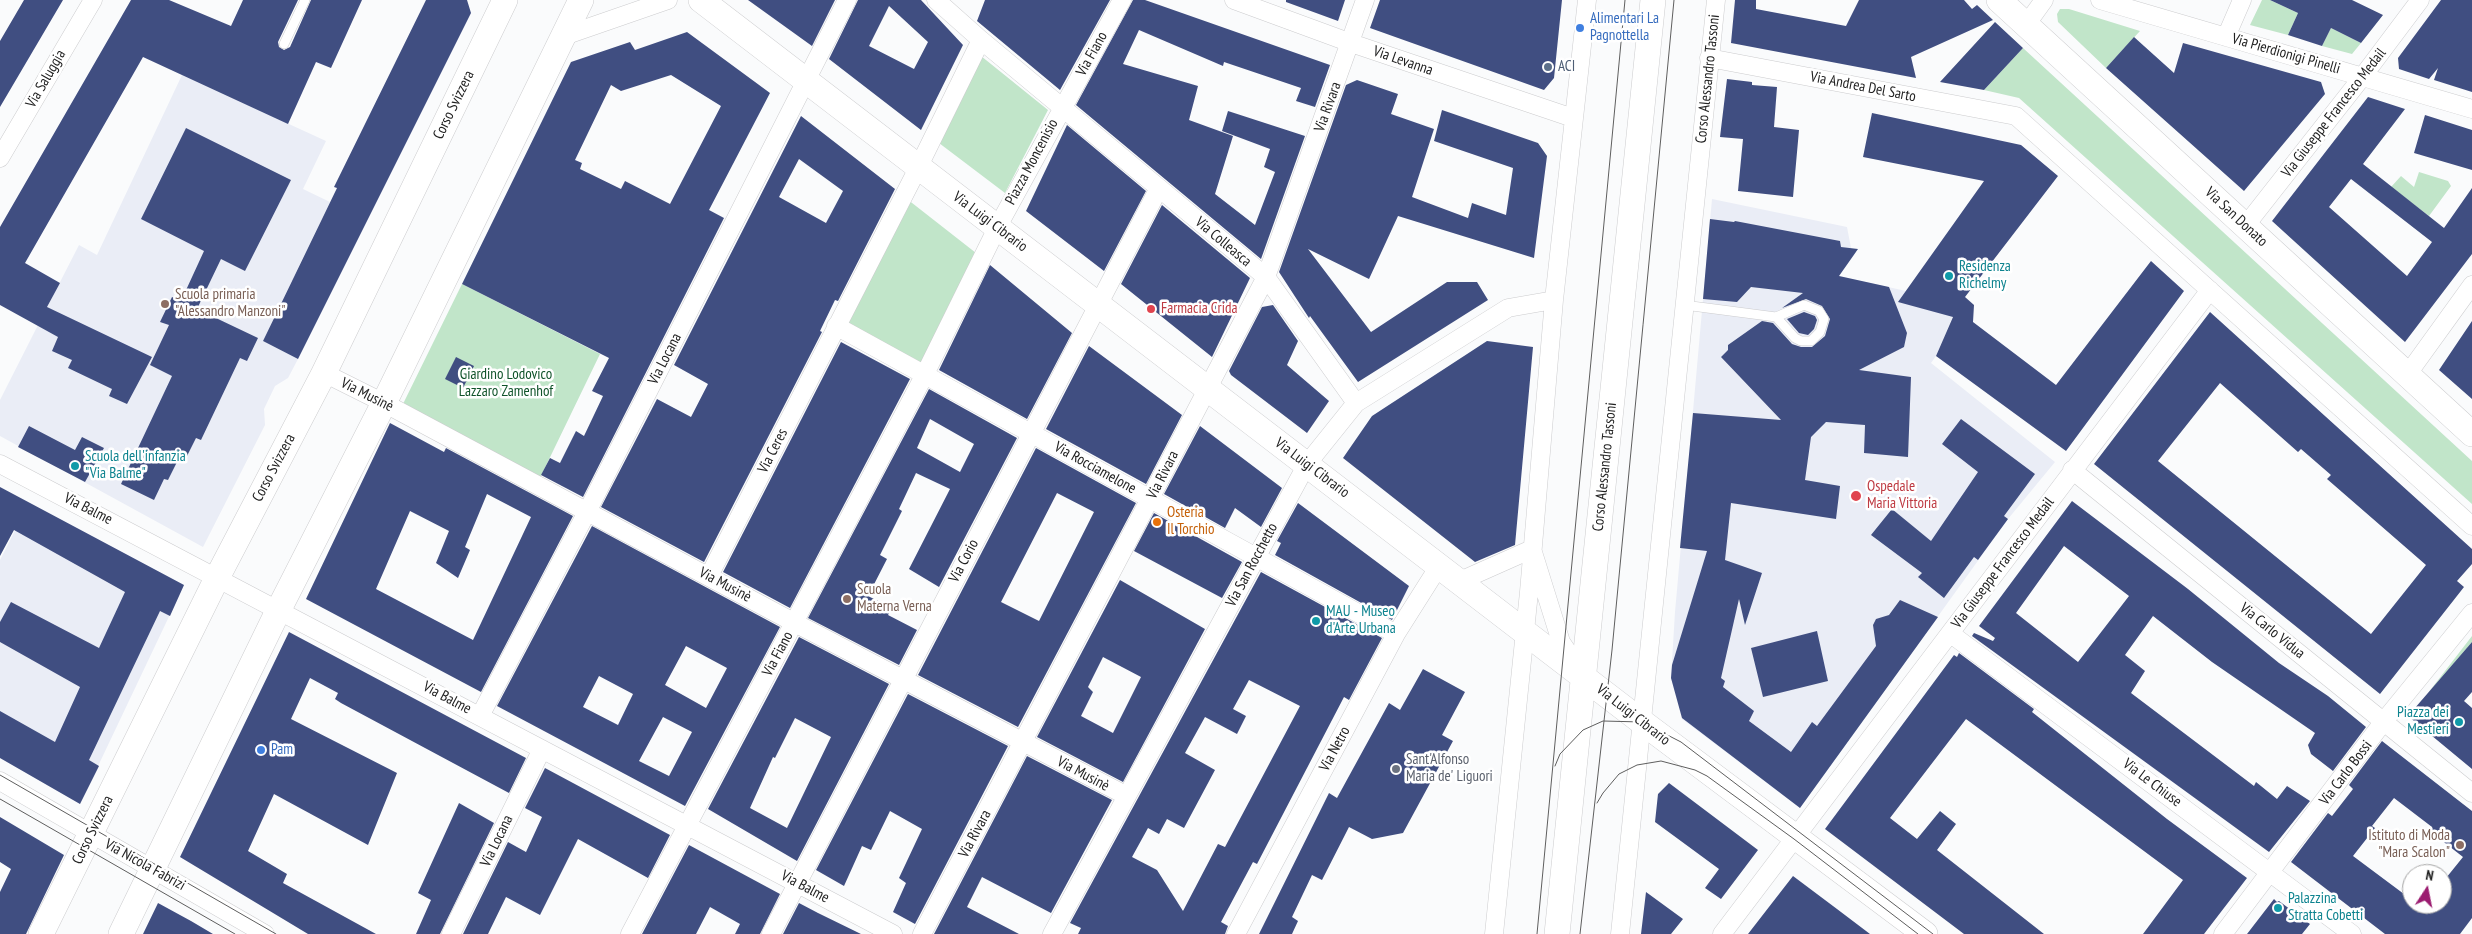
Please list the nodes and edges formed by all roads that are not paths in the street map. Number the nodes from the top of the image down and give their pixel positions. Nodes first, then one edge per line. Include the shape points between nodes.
1 (93, 0) edge
2 (305, 0) edge
3 (581, 0) edge
4 (668, 0) edge
5 (701, 0) edge
6 (847, 0) edge
7 (936, 0) edge
8 (1122, 0) edge
9 (1234, 0) edge
10 (1365, 0) edge
11 (1587, 0) edge
12 (1653, 0) edge
13 (1716, 0) edge
14 (1999, 0) edge
15 (2044, 0) edge
16 (2100, 0) edge
17 (2242, 0) edge
18 (2420, 0) edge
19 (500, 4) edge
20 (2026, 24) junction
21 (564, 36) junction
22 (2226, 37) junction
23 (981, 40) junction
24 (1351, 43) junction
25 (284, 44) dead end
26 (1710, 58) junction
27 (2363, 76) junction
28 (804, 81) junction
29 (1062, 107) junction
30 (2472, 109) edge
31 (1573, 118) junction
32 (0, 158) edge
33 (918, 168) junction
34 (1159, 188) junction
35 (2246, 225) junction
36 (997, 228) junction
37 (1266, 277) junction
38 (2472, 285) edge
39 (2210, 290) junction
40 (1554, 300) junction
41 (1684, 305) junction
42 (1099, 306) junction
43 (1776, 317) junction
44 (836, 326) junction
45 (324, 373) junction
46 (925, 374) junction
47 (2407, 375) junction
48 (1207, 390) junction
49 (384, 403) junction
50 (1356, 403) junction
51 (1032, 432) junction
52 (2472, 434) edge
53 (0, 464) edge
54 (1307, 464) junction
55 (2072, 470) junction
56 (1151, 499) junction
57 (588, 510) junction
58 (2472, 526) edge
59 (1532, 549) junction
60 (1257, 556) junction
61 (1439, 566) junction
62 (218, 576) junction
63 (709, 576) junction
64 (1460, 582) junction
65 (279, 609) junction
66 (2472, 613) edge
67 (795, 623) junction
68 (1525, 631) junction
69 (1396, 634) junction
70 (1951, 634) junction
71 (1584, 676) junction
72 (902, 679) junction
73 (480, 716) junction
74 (2384, 721) junction
75 (1642, 722) junction
76 (1023, 742) junction
77 (542, 749) junction
78 (0, 781) edge
79 (2472, 793) edge
80 (1127, 796) junction
81 (688, 825) junction
82 (91, 834) junction
83 (1796, 836) junction
84 (154, 870) junction
85 (2271, 872) junction
86 (798, 884) junction
87 (41, 934) edge
88 (121, 934) edge
89 (265, 934) edge
90 (451, 934) edge
91 (630, 934) edge
92 (771, 934) edge
93 (893, 934) edge
94 (922, 934) edge
95 (1052, 934) edge
96 (1236, 934) edge
97 (1494, 934) edge
98 (1557, 934) edge
99 (1620, 934) edge
100 (1722, 934) edge
101 (1925, 934) edge
102 (2223, 934) edge
103 (2352, 934) edge

1 - 32 street, Via Saluggia
2 - 25 lane
3 - 21 street
4 - 21 street
5 - 28 street, Via Luigi Cibrario
6 - 28 street, Via Locana
7 - 23 street
8 - 29 street, Via Fiano
9 - 24 street, Via Levanna
10 - 24 street, Via Rivara
11 - 31 street
12 - 71 street, Corso Alessandro Tassoni
13 - 26 street, Corso Alessandro Tassoni
14 - 20 street, Via San Donato
15 - 20 street
16 - 22 street, Via Pierdionigi Pinelli
17 - 22 street
18 - 27 street, Via Giuseppe Francesco Medail
19 - 45 street, Corso Svizzera
20 - 35 street, Via San Donato
21 - 49 street
22 - 27 street, Via Pierdionigi Pinelli
23 - 29 street, Piazza Moncenisio
23 - 33 street
24 - 31 street, Via Levanna
24 - 37 street, Via Rivara
26 - 39 street, Via Andrea Del Sarto via 2016,116
26 - 41 street, Corso Alessandro Tassoni
27 - 30 street, Via Pierdionigi Pinelli
27 - 35 street, Via Giuseppe Francesco Medail
28 - 33 street, Via Luigi Cibrario
28 - 57 street, Via Locana
29 - 34 street, Via Colleasca
29 - 36 street, Piazza Moncenisio
31 - 40 street
33 - 36 street, Via Luigi Cibrario
33 - 44 street
34 - 37 street, Via Colleasca
34 - 42 street, Via Corio
35 - 47 street, Via San Donato
36 - 42 street, Via Luigi Cibrario
36 - 46 street, Piazza Moncenisio
37 - 48 street, Via Rivara
37 - 50 street, Via Colleasca
38 - 47 street
39 - 55 street, Via Giuseppe Francesco Medail
39 - 58 street
40 - 50 street, Via San Rocchetto via 1508,308
40 - 59 street
41 - 43 lane
41 - 75 street, Corso Alessandro Tassoni
42 - 48 street, Via Luigi Cibrario
42 - 51 street, Via Corio
43 - 43 lane via 1795,338 1811,341 1820,332 1824,319 1819,311 1804,305
44 - 46 street
44 - 63 street, Via Ceres
45 - 49 street, Via Musinè
45 - 62 street, Corso Svizzera
46 - 51 street, Via Rocciamelone
46 - 67 street, Via Fiano
47 - 52 street, Via San Donato
48 - 54 street, Via Luigi Cibrario
48 - 56 street, Via Rivara
49 - 57 street, Via Musinè
49 - 65 street
50 - 54 street, Via San Rocchetto
51 - 56 street, Via Rocciamelone
51 - 72 street, Via Corio
53 - 62 street, Via Balme
54 - 60 street, Via San Rocchetto
54 - 61 street, Via Luigi Cibrario
55 - 70 street, Via Giuseppe Francesco Medail
55 - 74 street, Via Carlo Vidua
56 - 60 street, Via Rocciamelone
56 - 76 street, Via Rivara
57 - 63 street, Via Musinè
57 - 73 street, Via Locana
59 - 64 street
59 - 68 street
59 - 71 street via 1561,642
60 - 69 street, Via Rocciamelone
60 - 80 street, Via San Rocchetto
61 - 64 street, Via Luigi Cibrario
61 - 69 street, Via Netro
62 - 65 street, Via Balme
62 - 82 street, Corso Svizzera
63 - 67 street, Via Musinè
64 - 68 street, Via Luigi Cibrario
65 - 73 street, Via Balme
65 - 84 street
66 - 74 street, Via Carlo Bossi
67 - 72 street, Via Musinè
67 - 81 street, Via Fiano
68 - 71 street, Via Luigi Cibrario
68 - 97 street
69 - 96 street, Via Netro
70 - 83 street, Via Giuseppe Francesco Medail
70 - 85 street, Via Le Chiuse
71 - 75 street, Via Luigi Cibrario
71 - 98 street, Corso Alessandro Tassoni
72 - 76 street, Via Musinè
72 - 86 street, Via Corio
73 - 77 street, Via Balme
74 - 79 street, Via Carlo Vidua
74 - 85 street, Via Carlo Bossi
75 - 83 street, Via Luigi Cibrario
75 - 99 street, Corso Alessandro Tassoni
76 - 80 street, Via Musinè
76 - 94 street, Via Rivara
77 - 81 street, Via Balme
77 - 90 street, Via Locana
78 - 82 street, Via Nicola Fabrizi
80 - 95 street, Via San Rocchetto
81 - 86 street, Via Balme
81 - 91 street, Via Fiano
82 - 84 street, Via Nicola Fabrizi
82 - 87 street, Corso Svizzera
83 - 100 street, Via Giuseppe Francesco Medail
83 - 101 street, Via Luigi Cibrario
84 - 88 street
84 - 89 street, Via Nicola Fabrizi
85 - 102 street, Via Carlo Bossi
85 - 103 street, Via Le Chiuse
86 - 92 street, Via Corio
86 - 93 street, Via Balme

